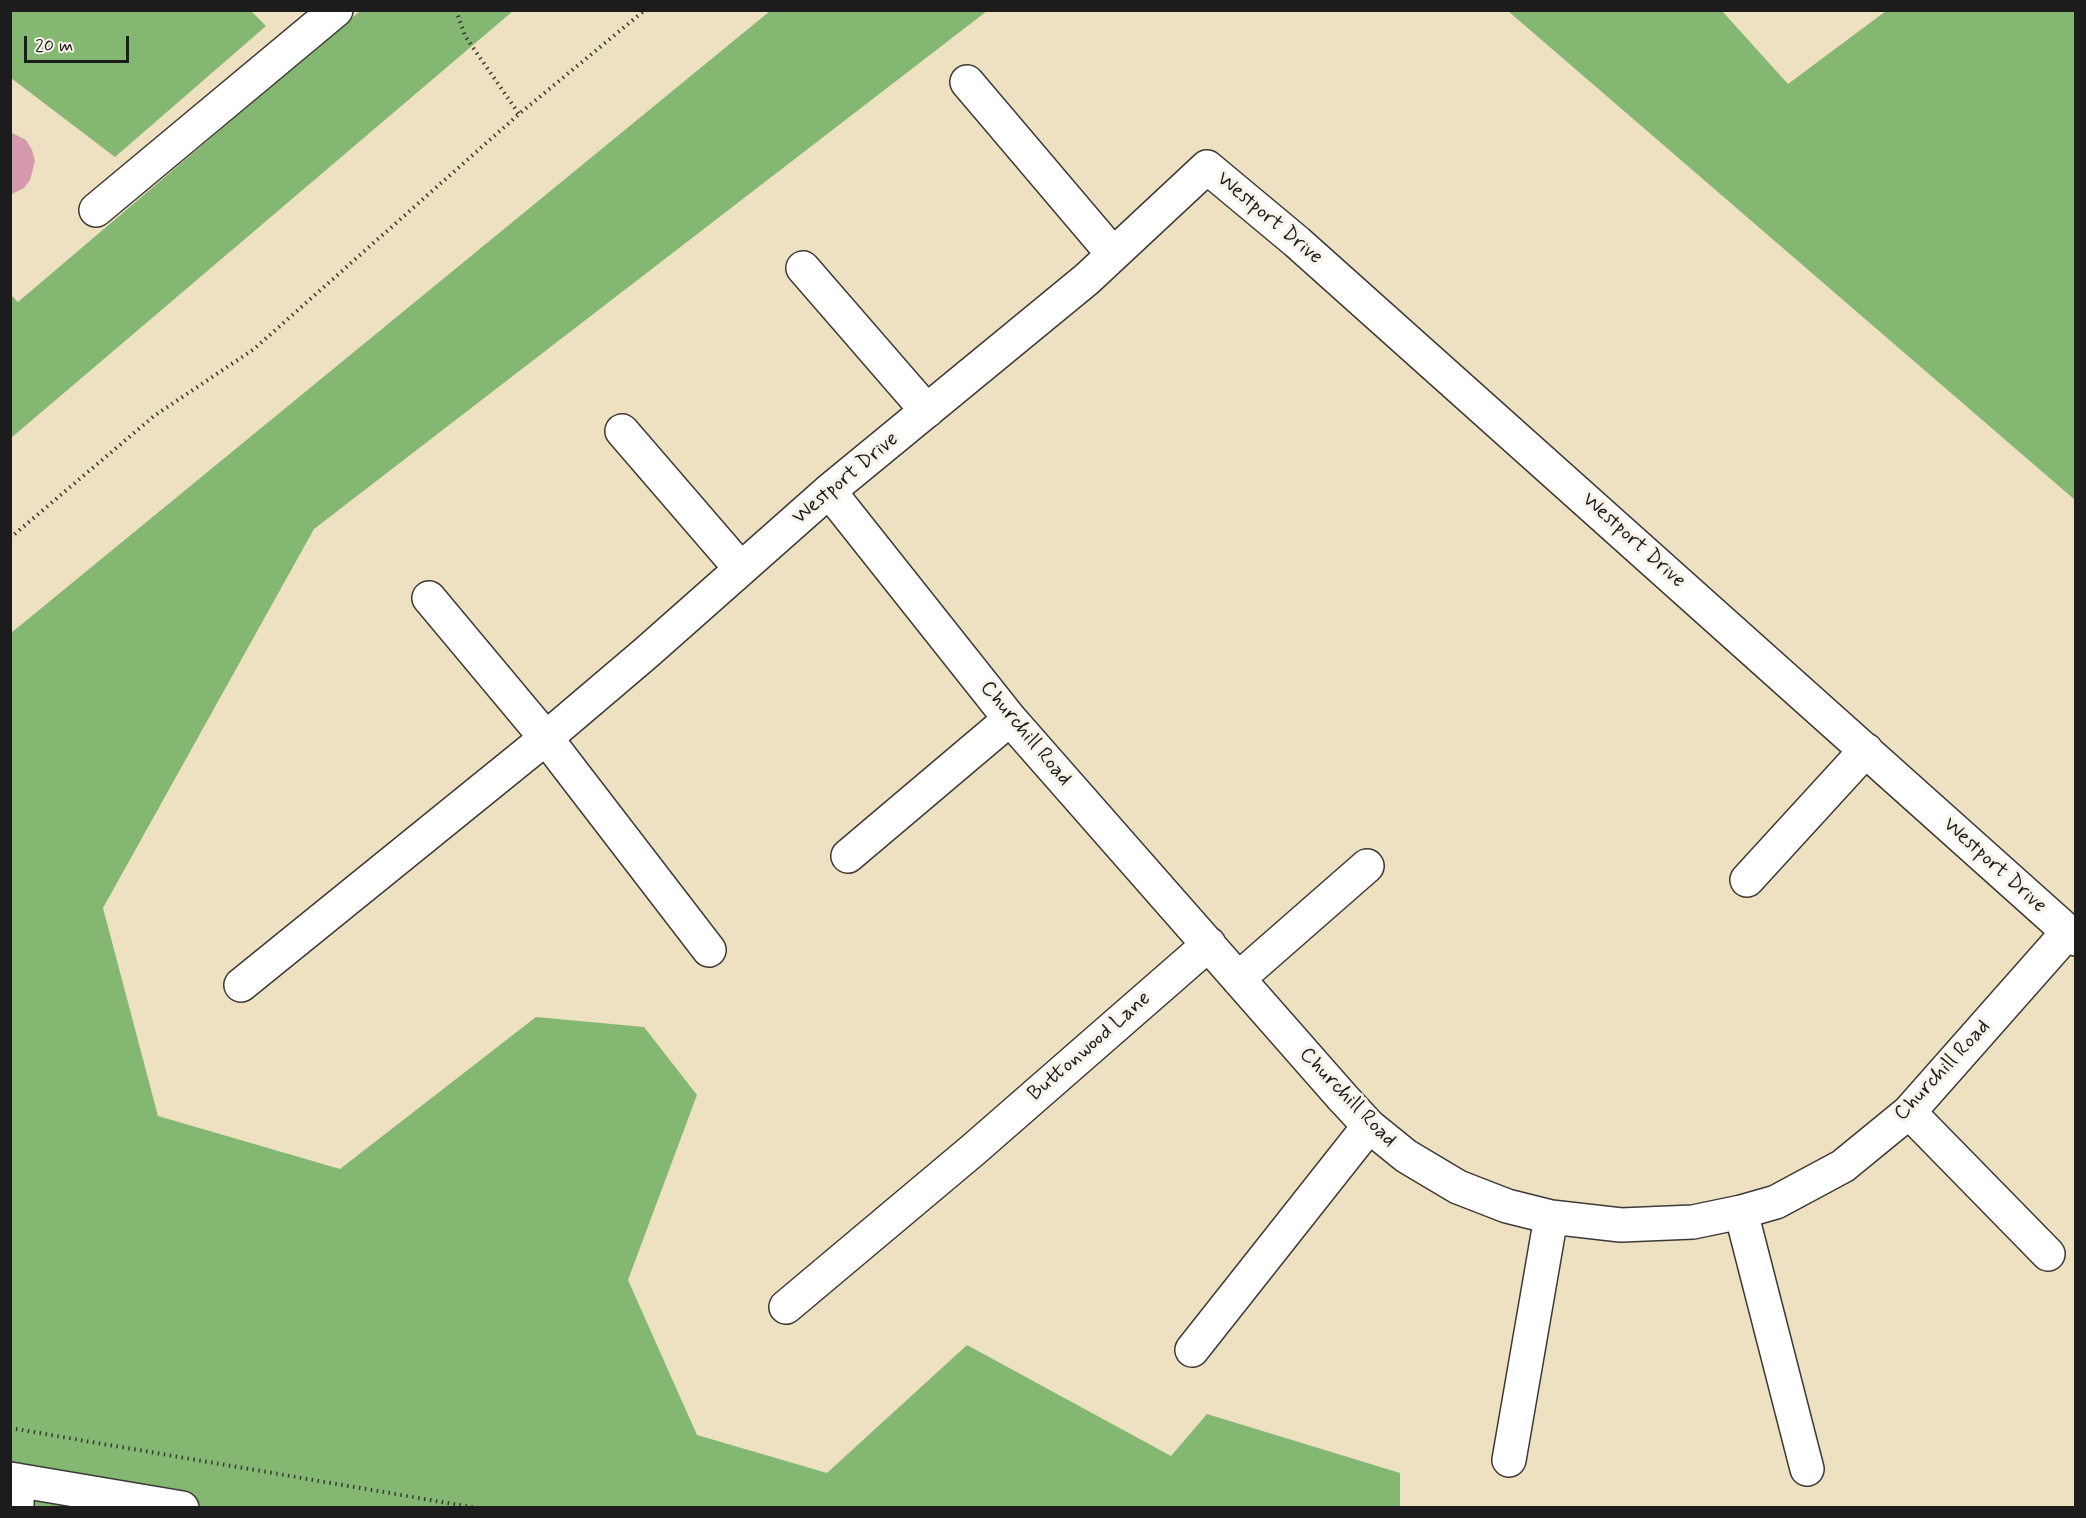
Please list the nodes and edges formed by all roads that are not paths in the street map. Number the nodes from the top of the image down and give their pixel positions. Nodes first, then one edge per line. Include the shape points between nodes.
1 (336, 10) edge
2 (967, 82) dead end
3 (96, 210) dead end
4 (1113, 254) junction
5 (803, 268) dead end
6 (927, 411) junction
7 (622, 431) dead end
8 (829, 491) junction
9 (741, 569) junction
10 (429, 598) dead end
11 (1010, 719) junction
12 (546, 738) junction
13 (1866, 750) junction
14 (848, 856) dead end
15 (1367, 866) dead end
16 (1747, 880) dead end
17 (2072, 936) edge
18 (1209, 944) junction
19 (709, 950) dead end
20 (1238, 979) junction
21 (241, 985) dead end
22 (1909, 1112) junction
23 (1368, 1126) junction
24 (1741, 1212) junction
25 (1551, 1217) junction
26 (2048, 1254) dead end
27 (786, 1307) dead end
28 (1192, 1350) dead end
29 (1509, 1460) dead end
30 (1808, 1469) dead end
31 (15, 1489) edge
32 (182, 1508) edge

1 - 3 street
2 - 4 street
4 - 6 street, Westport Drive
4 - 13 street, Westport Drive via 1207,167 1298,242
5 - 6 street
6 - 8 street, Westport Drive
7 - 9 street
8 - 9 street, Westport Drive
8 - 11 street, Churchill Road
9 - 12 street, Westport Drive
10 - 12 street
11 - 14 street
11 - 18 street, Churchill Road
12 - 19 street
12 - 21 street, Westport Drive
13 - 16 street
13 - 17 street, Westport Drive
15 - 20 street
17 - 22 street, Churchill Road
18 - 20 street, Churchill Road
18 - 27 street, Buttonwood Lane
20 - 23 street, Churchill Road
22 - 24 street, Churchill Road via 1843,1166 1776,1202
22 - 26 street
23 - 25 street, Churchill Road via 1406,1156 1458,1187
23 - 28 street
24 - 25 street, Churchill Road via 1693,1222 1621,1225
24 - 30 street
25 - 29 street
31 - 32 street

